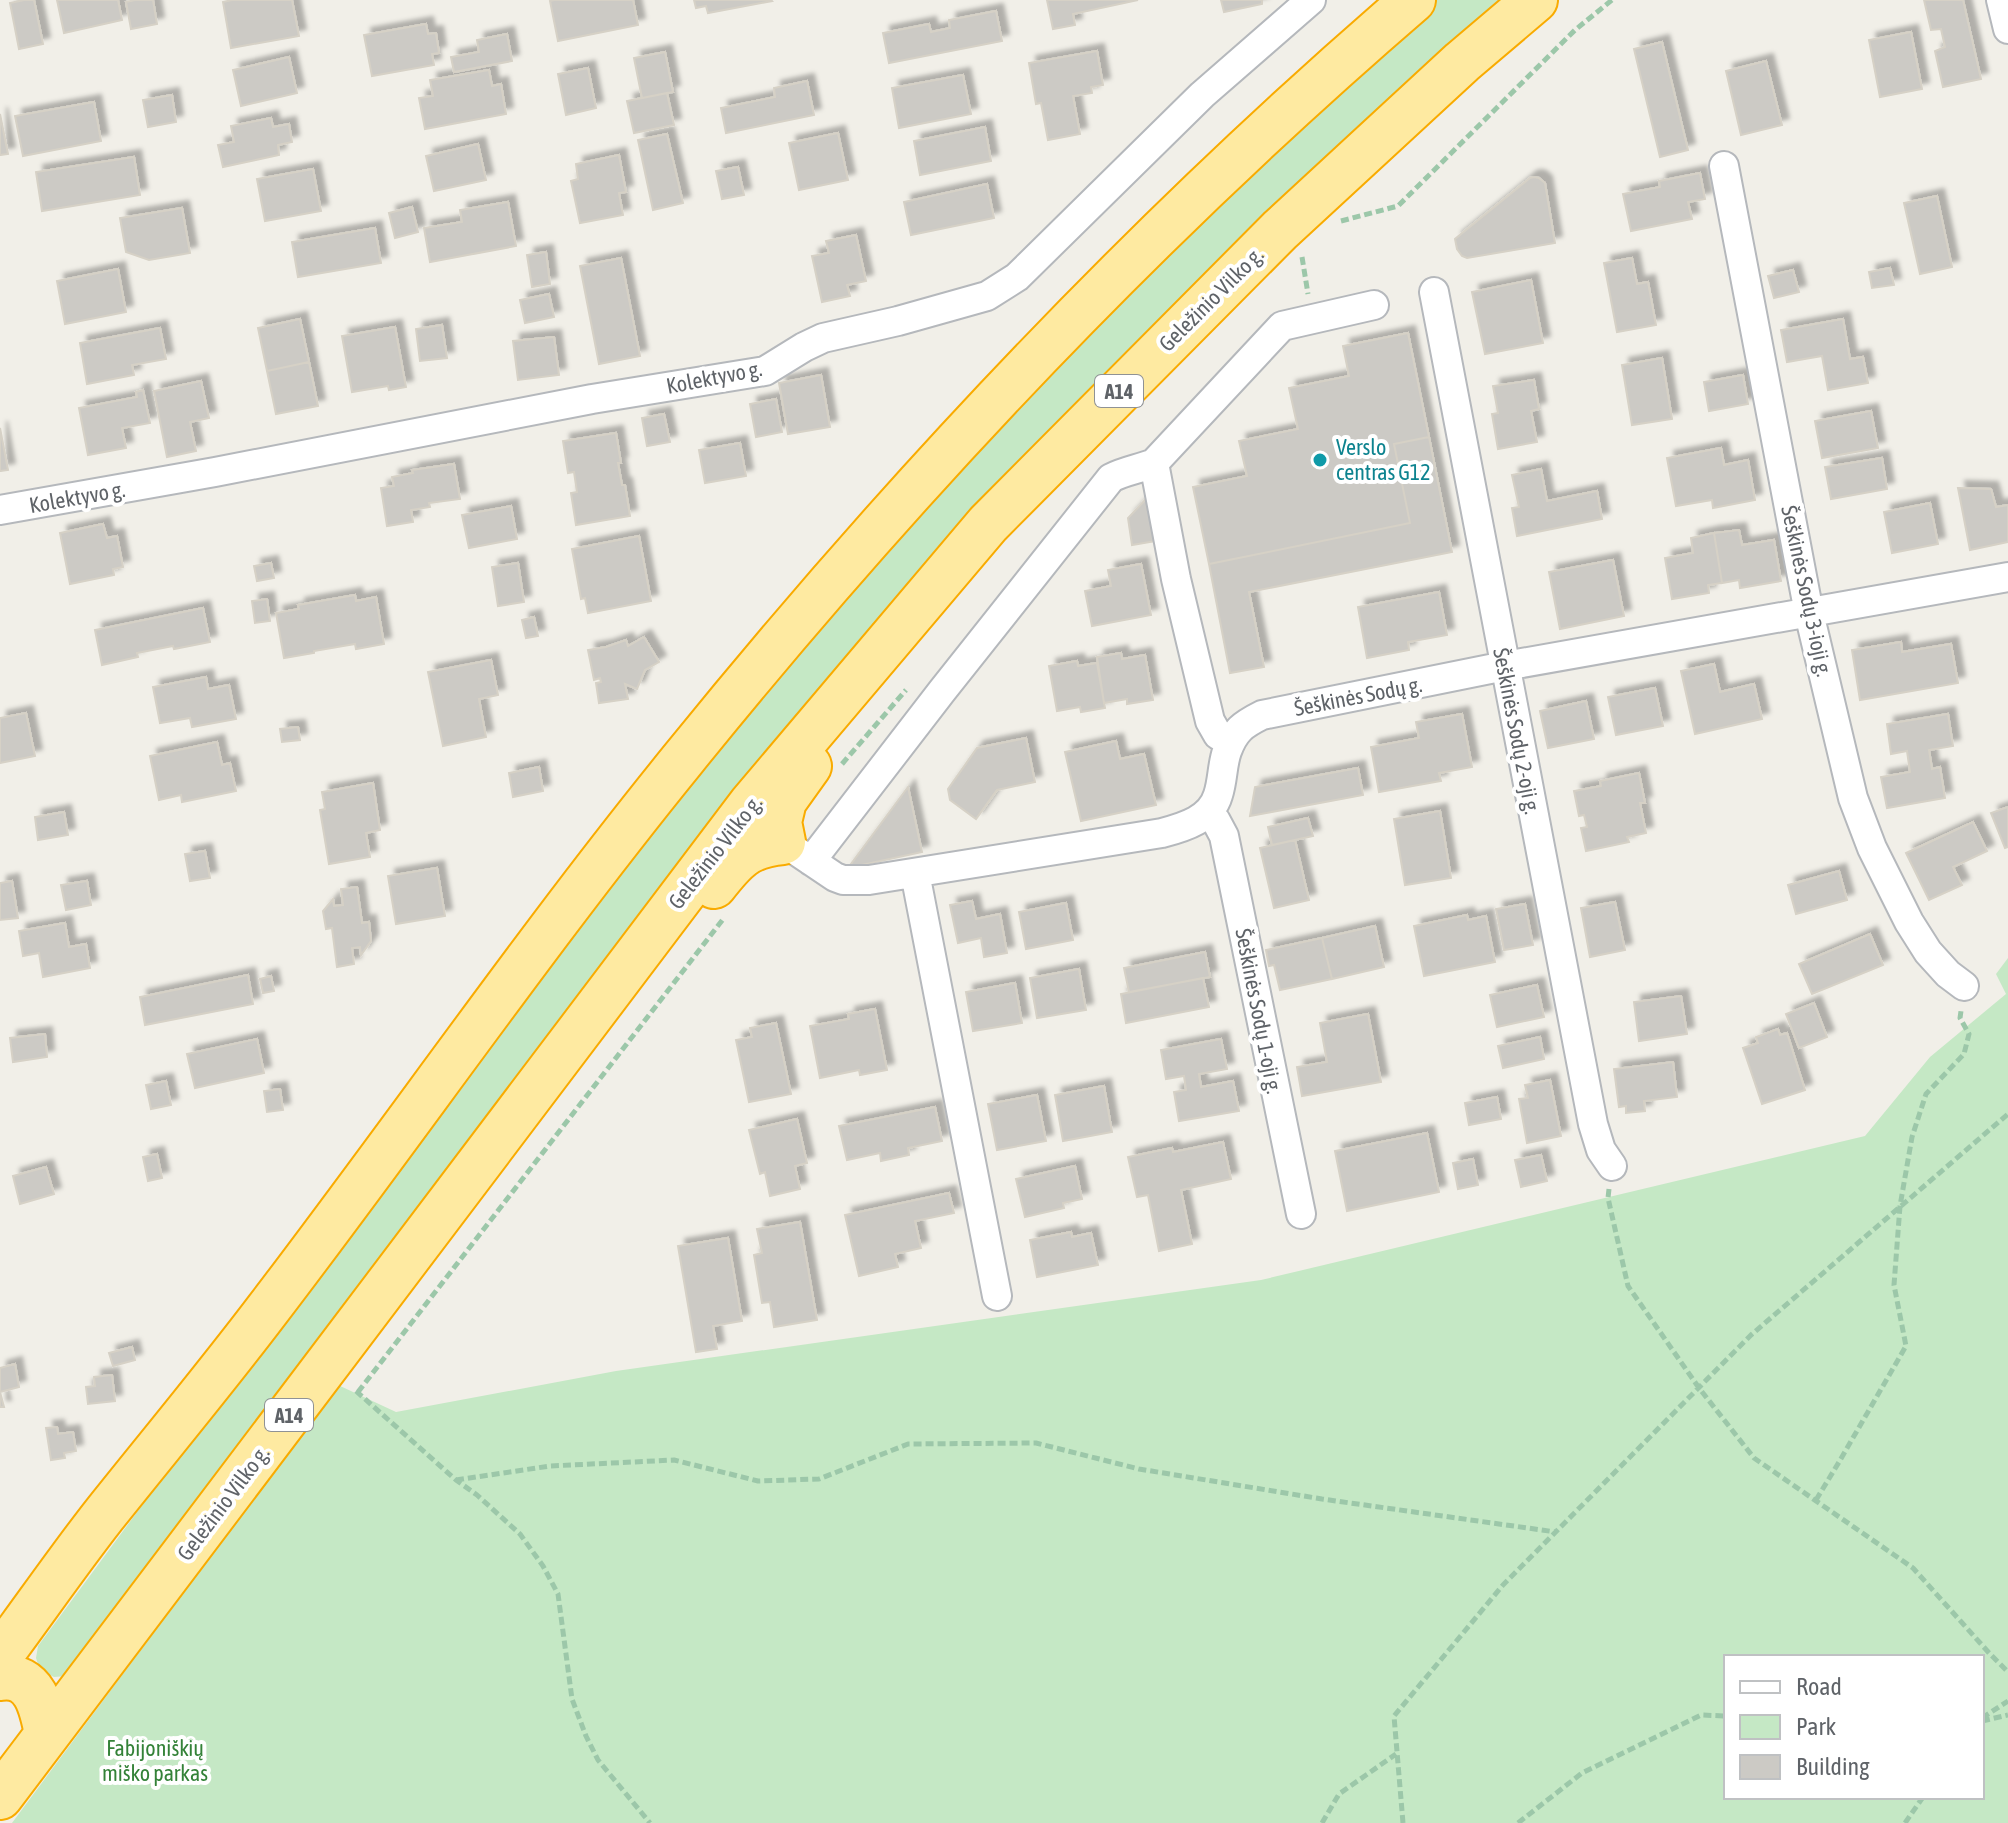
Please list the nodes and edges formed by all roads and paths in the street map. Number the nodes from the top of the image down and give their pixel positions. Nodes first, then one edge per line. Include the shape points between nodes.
1 (1311, 0) edge
2 (1413, 0) edge
3 (1535, 0) edge
4 (1612, 0) edge
5 (2001, 0) edge
6 (2008, 29) edge
7 (1724, 166) dead end
8 (1337, 222) dead end
9 (1310, 249) dead end
10 (1434, 292) dead end
11 (1374, 305) dead end
12 (1312, 319) junction
13 (1154, 463) junction
14 (0, 510) edge
15 (2008, 577) edge
16 (1809, 613) junction
17 (879, 653) junction
18 (1505, 666) junction
19 (1230, 742) junction
20 (1208, 813) junction
21 (797, 851) junction
22 (915, 873) junction
23 (618, 980) junction
24 (1964, 986) dead end
25 (1960, 1018) dead end
26 (2008, 1114) edge
27 (1612, 1166) joint
28 (1900, 1206) junction
29 (1301, 1214) dead end
30 (997, 1296) dead end
31 (328, 1364) junction
32 (1699, 1388) junction
33 (456, 1480) junction
34 (1816, 1500) junction
35 (1556, 1532) junction
36 (0, 1656) edge
37 (2008, 1672) edge
38 (0, 1678) edge
39 (2008, 1701) edge
40 (2008, 1715) edge
41 (1724, 1716) edge
42 (1984, 1718) edge
43 (1984, 1719) edge
44 (47, 1734) junction
45 (1397, 1753) junction
46 (0, 1797) edge
47 (1922, 1799) edge
48 (650, 1823) edge
49 (1322, 1823) edge
50 (1403, 1823) edge
51 (1518, 1823) edge
52 (1905, 1823) edge

1 - 14 street, Kolektyvo g. via 1202,95 1017,277 987,296 823,338 765,371
2 - 36 highway via 1172,220 1070,322 798,619 560,917 266,1313 101,1519
3 - 17 highway, Geležinio Vilko g. / A14 via 1280,230 988,524
4 - 8 path via 1575,30 1398,206
5 - 6 street
7 - 16 street, Šeškinės Sodų 3-ioji g.
9 - 12 path via 1301,258
10 - 18 street, Šeškinės Sodų 2-oji g.
11 - 12 street
12 - 13 street via 1282,326
13 - 19 street via 1210,721
13 - 21 street via 1111,478 942,691
15 - 16 street, Šeškinės Sodų g.
16 - 18 street, Šeškinės Sodų g.
16 - 24 street, Šeškinės Sodų 3-ioji g. via 1853,798 1872,848 1928,952
17 - 21 highway via 850,716 784,801 779,822
17 - 23 highway, Geležinio Vilko g. / A14 via 751,804
18 - 19 street, Šeškinės Sodų g. via 1262,715
18 - 27 street, Šeškinės Sodų 2-oji g. via 1593,1124
19 - 20 street via 1218,798
20 - 22 street via 1162,833
20 - 29 street, Šeškinės Sodų 1-oji g. via 1224,836
21 - 22 street via 843,880
21 - 23 highway via 765,843 748,851 730,865 675,936
22 - 30 street
23 - 31 highway, Geležinio Vilko g. / A14
25 - 28 path via 1969,1034 1964,1054 1926,1094
26 - 28 path
27 - 32 path via 1608,1198 1628,1286
28 - 32 path via 1751,1335
28 - 34 path via 1894,1285 1906,1346
31 - 33 path
31 - 44 highway, Geležinio Vilko g. / A14
32 - 34 path via 1754,1458
32 - 35 path
33 - 35 path via 550,1466 674,1460 758,1481 819,1479 908,1444 1036,1443 1139,1469
33 - 48 path via 520,1534 543,1566 558,1594 572,1699 586,1736 598,1760
34 - 37 path via 1913,1568
35 - 45 path via 1503,1585 1394,1716
38 - 44 highway via 11,1676 27,1684 41,1702
39 - 42 path
40 - 43 path
41 - 51 path via 1701,1715 1582,1773
44 - 46 highway, Geležinio Vilko g. / A14
45 - 49 path via 1339,1794
45 - 50 path
47 - 52 path

